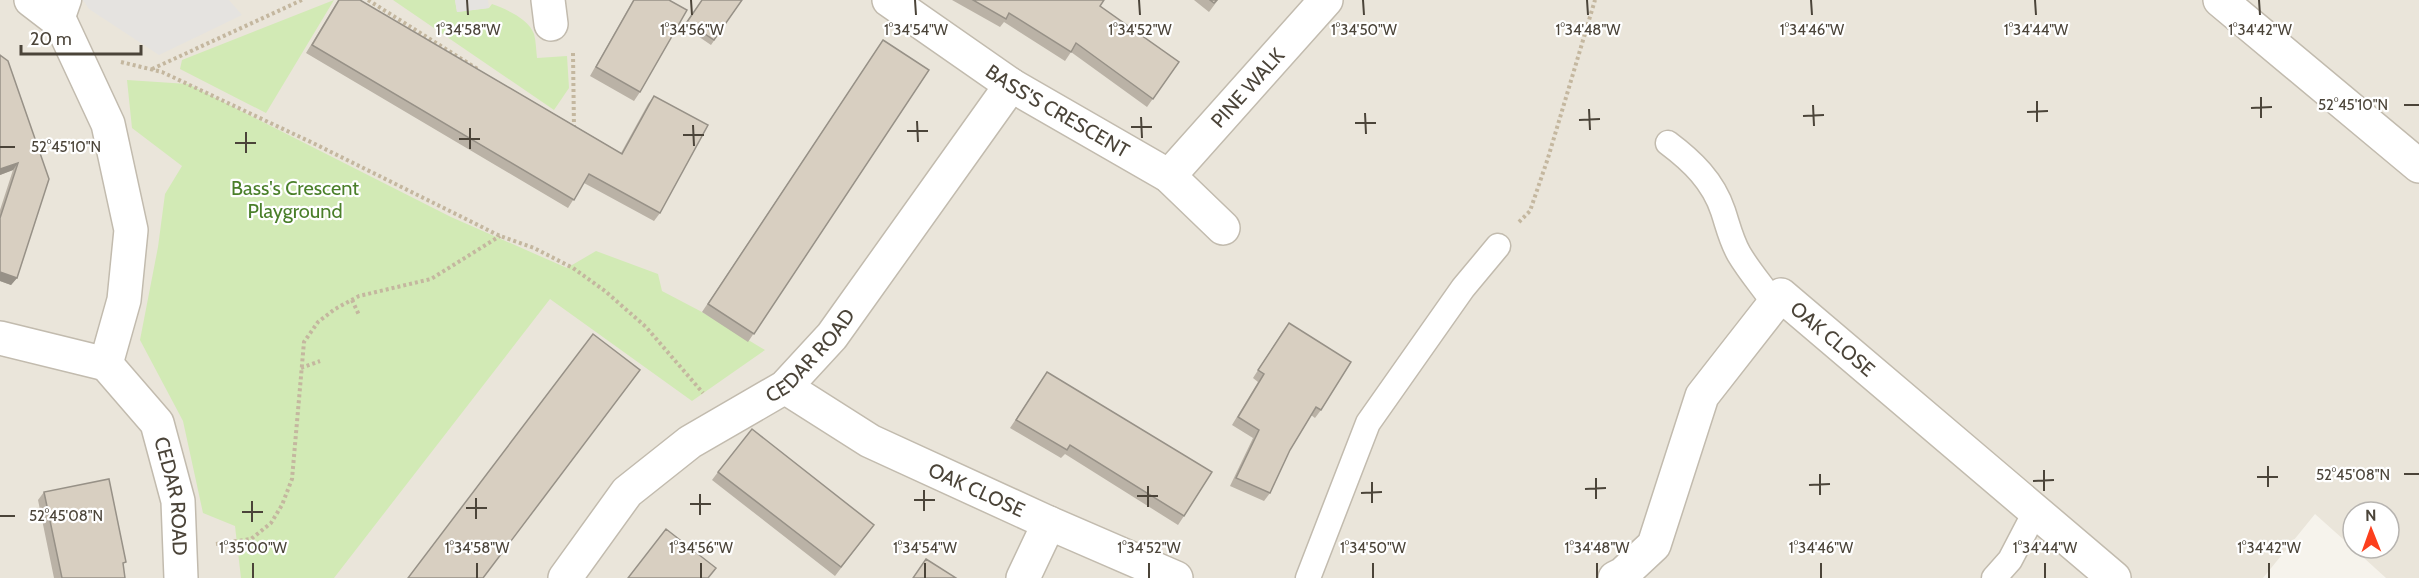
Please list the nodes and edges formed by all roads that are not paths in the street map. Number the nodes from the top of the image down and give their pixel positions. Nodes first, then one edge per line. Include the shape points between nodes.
1 (31, 0) edge
2 (1326, 0) edge
3 (2220, 0) edge
4 (900, 3) edge
5 (65, 11) edge
6 (1011, 86) junction
7 (1668, 143) dead end
8 (2419, 166) edge
9 (1169, 176) junction
10 (1223, 228) dead end
11 (1498, 246) road end
12 (1774, 303) junction
13 (0, 338) edge
14 (106, 364) junction
15 (785, 387) junction
16 (2035, 512) junction
17 (1049, 524) junction
18 (181, 564) edge
19 (565, 578) edge
20 (1023, 578) edge
21 (1176, 578) edge
22 (1308, 578) edge
23 (1615, 578) edge
24 (1994, 578) edge
25 (2114, 578) edge

1 - 5 street
2 - 9 street, PINE WALK
3 - 8 street
4 - 6 street, BASS'S CRESCENT
5 - 14 street via 84,72 108,124 131,230 124,300
6 - 9 street, BASS'S CRESCENT
6 - 15 street, CEDAR ROAD via 831,336
7 - 12 lane via 1692,161 1712,188 1740,255
9 - 10 street, BASS'S CRESCENT
11 - 22 lane via 1463,288 1368,423
12 - 16 street, OAK CLOSE via 1781,295
12 - 23 street, OAK CLOSE via 1702,396 1654,545
13 - 14 street
14 - 18 street, CEDAR ROAD via 157,423 178,501
15 - 17 street, OAK CLOSE via 870,441
15 - 19 street, CEDAR ROAD via 690,442 627,492
16 - 24 lane via 2010,561
16 - 25 street, OAK CLOSE
17 - 20 street
17 - 21 street, OAK CLOSE

